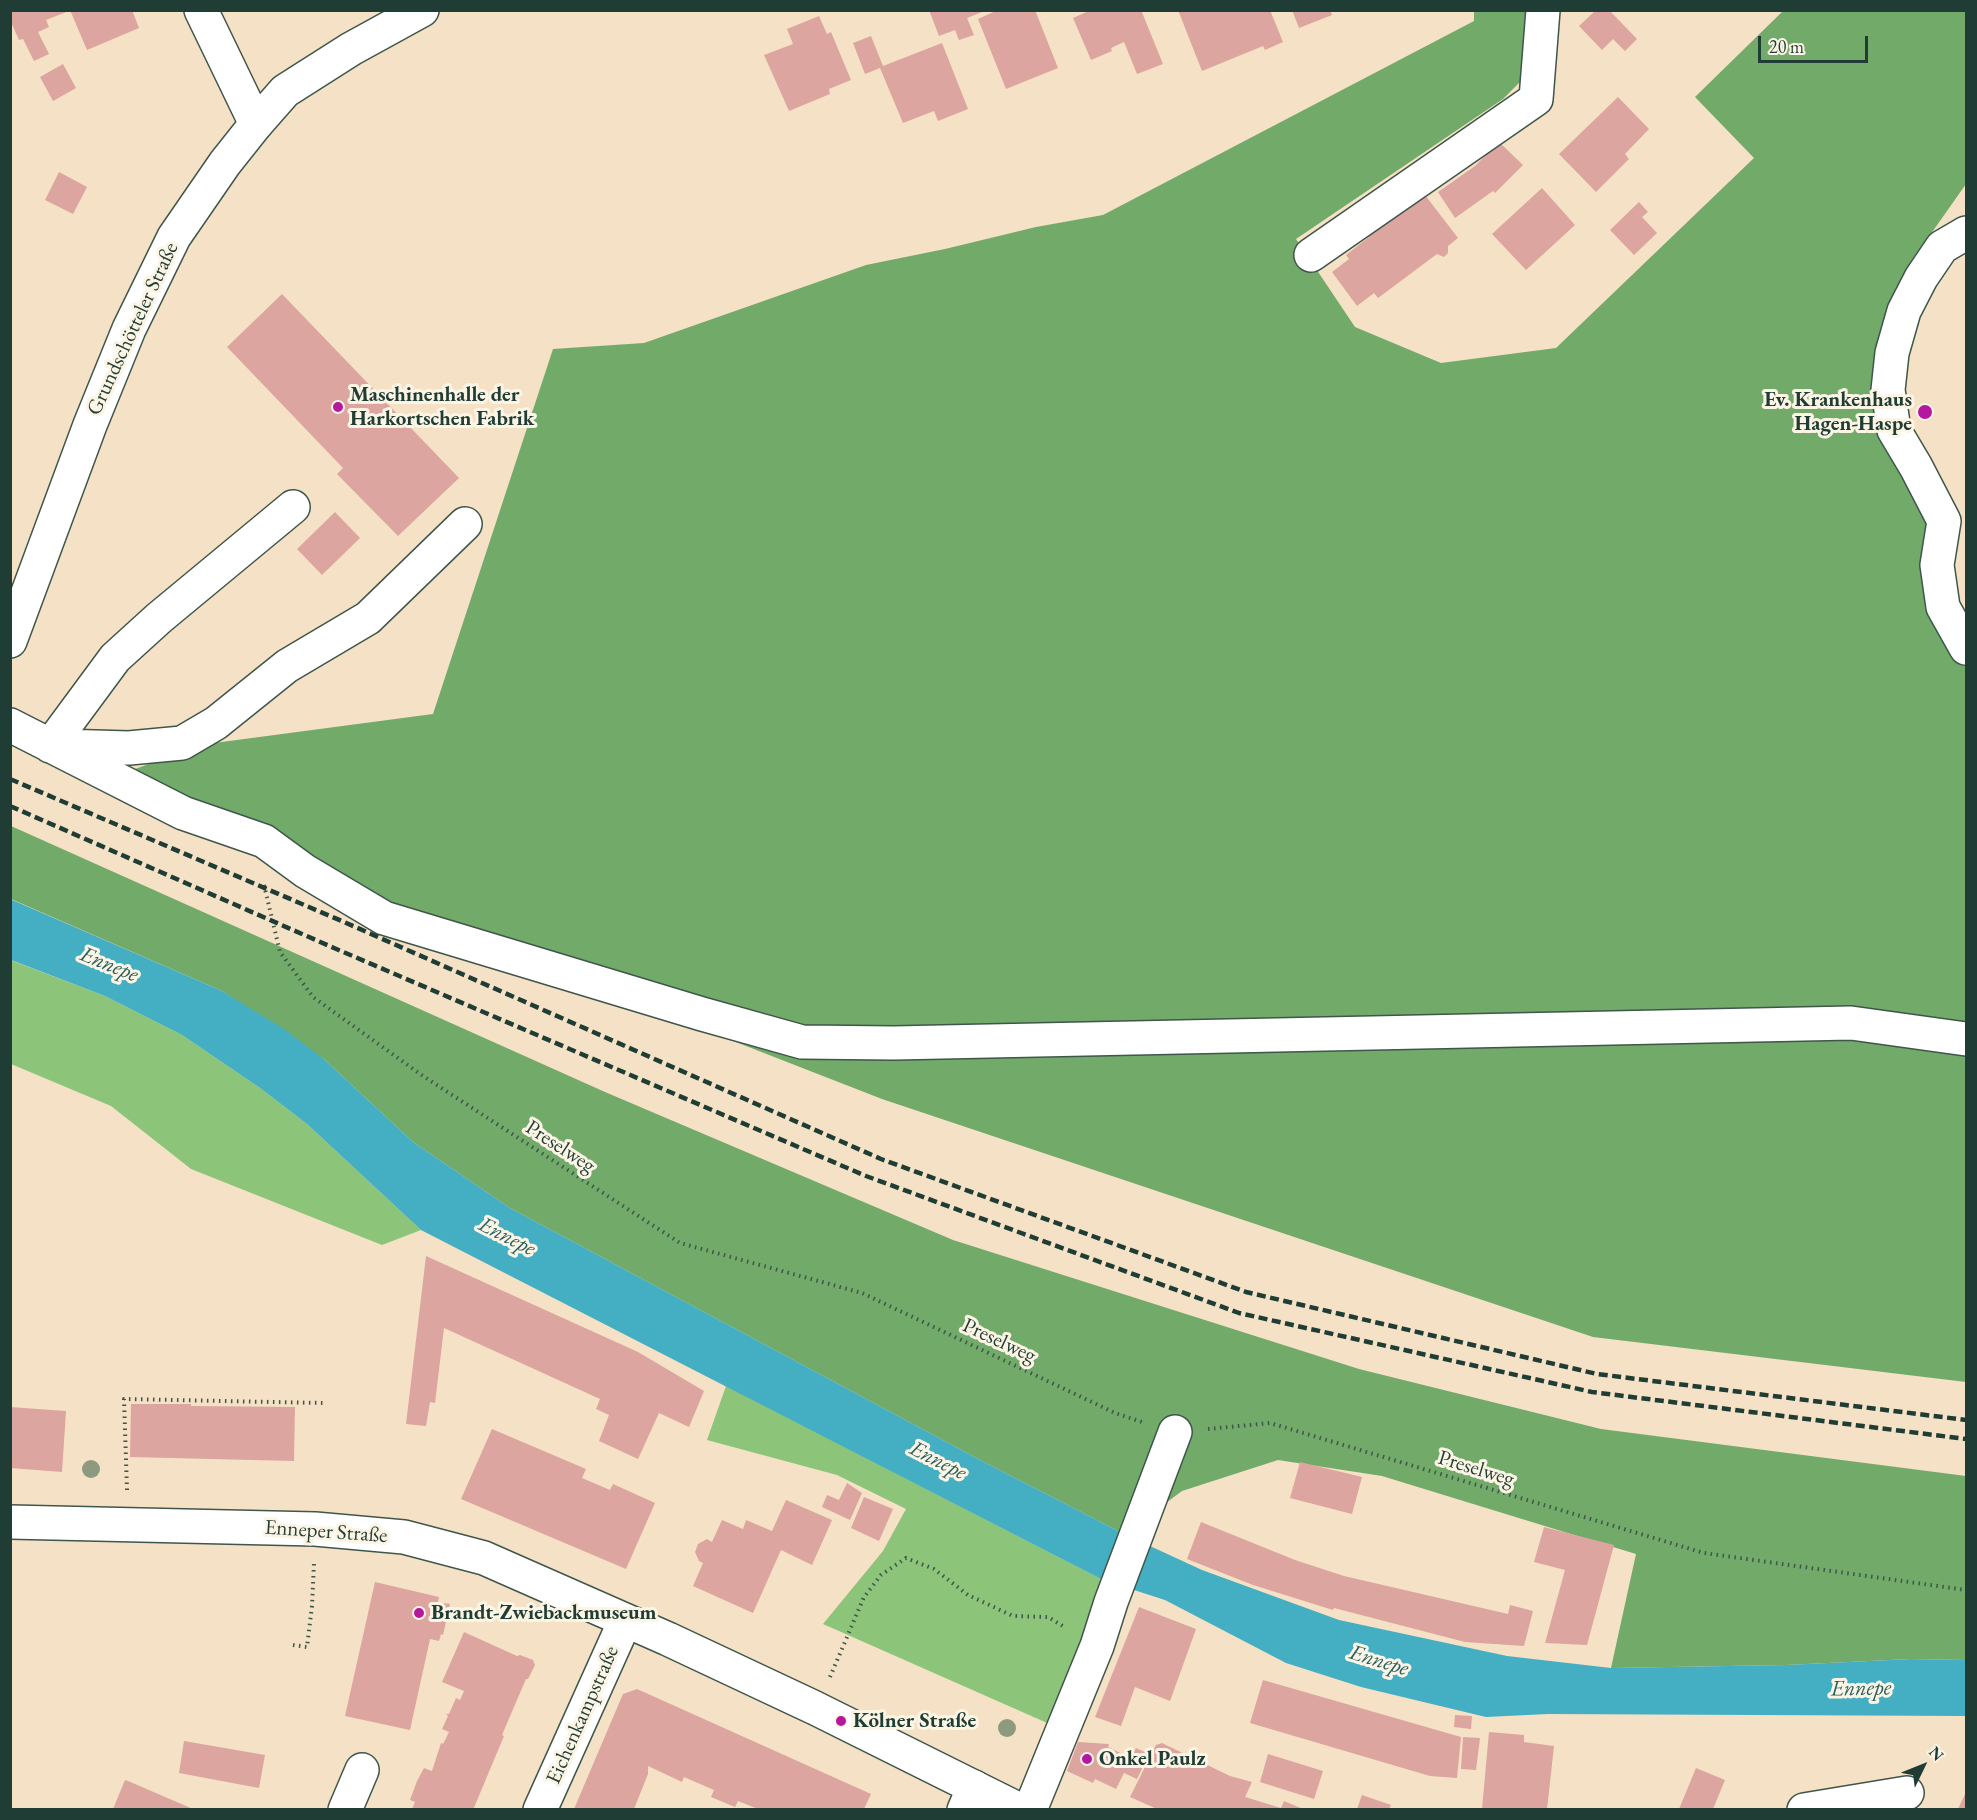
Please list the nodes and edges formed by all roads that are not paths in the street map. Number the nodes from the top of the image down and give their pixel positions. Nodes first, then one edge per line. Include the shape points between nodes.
1 (201, 10) edge
2 (422, 10) edge
3 (1543, 10) edge
4 (256, 124) junction
5 (1966, 233) edge
6 (1311, 255) dead end
7 (293, 507) dead end
8 (465, 524) dead end
9 (10, 641) edge
10 (1966, 648) edge
11 (10, 725) edge
12 (50, 746) junction
13 (1966, 1039) edge
14 (1175, 1432) road end
15 (10, 1522) edge
16 (625, 1621) junction
17 (362, 1770) dead end
18 (1907, 1792) dead end
19 (969, 1798) edge
20 (345, 1809) edge
21 (540, 1809) edge
22 (1020, 1809) edge
23 (1030, 1809) edge
24 (1804, 1809) edge

1 - 4 main road
2 - 4 main road, Grundschötteler Straße via 285,91
3 - 6 main road via 1536,99
4 - 9 main road, Grundschötteler Straße via 174,237 129,329
5 - 10 main road via 1942,247 1904,311 1892,353 1888,390 1894,430 1944,521 1937,565 1942,607
7 - 12 main road via 115,658
8 - 12 main road via 368,618 287,666 216,723 182,744 129,748
11 - 12 main road
12 - 13 main road via 183,813 264,841 305,871 384,918 802,1042 1851,1023
14 - 23 main road via 1097,1646
15 - 16 main road, Enneper Straße via 315,1529 404,1537 484,1558
16 - 19 main road via 815,1708
16 - 21 main road, Eichenkampstraße
17 - 20 main road
18 - 24 main road
19 - 22 main road

